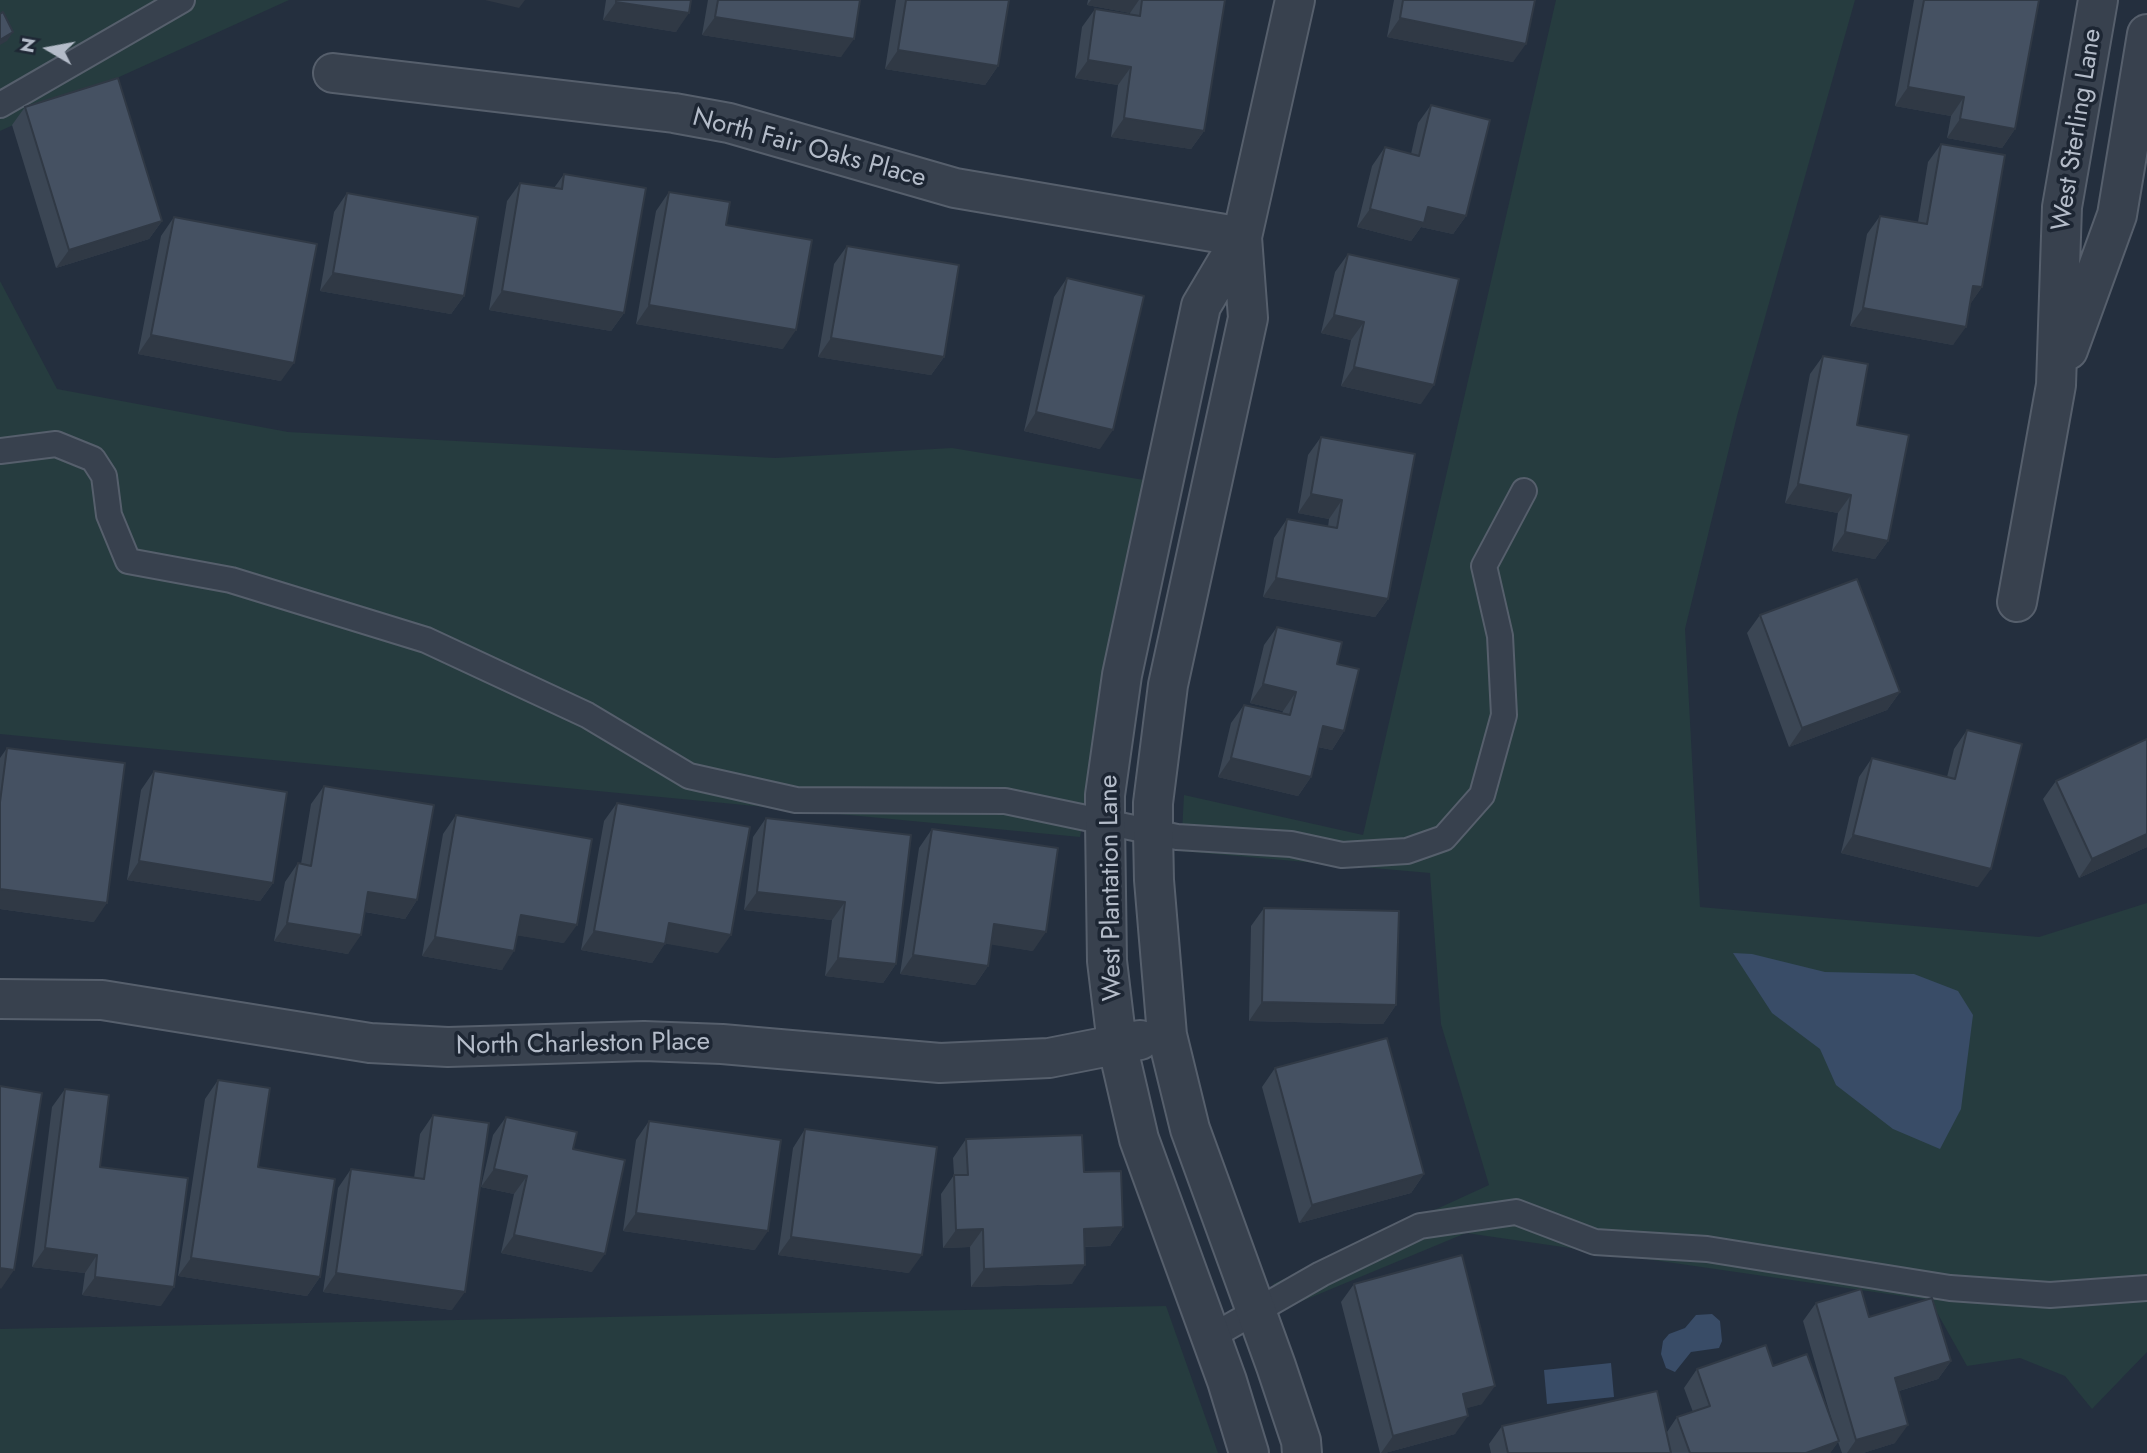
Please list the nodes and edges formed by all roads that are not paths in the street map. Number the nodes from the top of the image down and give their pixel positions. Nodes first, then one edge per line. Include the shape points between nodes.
1 (182, 0) edge
2 (1295, 0) edge
3 (2098, 0) edge
4 (2147, 34) edge
5 (333, 73) dead end
6 (0, 105) edge
7 (1242, 237) junction
8 (2056, 385) junction
9 (0, 451) edge
10 (1524, 491) dead end
11 (2017, 602) dead end
12 (1105, 822) junction
13 (1153, 832) junction
14 (0, 999) edge
15 (1167, 1035) junction
16 (1117, 1044) junction
17 (2147, 1288) edge
18 (1256, 1311) junction
19 (1211, 1337) junction
20 (1248, 1453) edge
21 (1302, 1453) edge

1 - 6 lane
2 - 7 street, West Plantation Lane
3 - 8 street, West Sterling Lane via 2062,207
4 - 8 street, West Sterling Lane via 2117,215
5 - 7 street, North Fair Oaks Place via 685,115 729,123 954,188
7 - 12 street, West Plantation Lane via 1201,306 1122,674
7 - 13 street, West Plantation Lane via 1248,318 1168,685
8 - 11 street, West Sterling Lane
9 - 12 lane via 56,444 93,459 104,476 109,515 128,561 231,580 426,640 587,715 689,776 796,800 1005,801
10 - 13 lane via 1484,566 1500,636 1504,715 1482,795 1444,838 1407,851 1342,855 1291,844
12 - 13 lane
12 - 16 street, West Plantation Lane via 1107,961
13 - 15 street, West Plantation Lane
14 - 16 street, North Charleston Place via 102,1000 370,1043 435,1046 644,1041 940,1063 1049,1058
15 - 16 street, North Charleston Place
15 - 18 street, West Plantation Lane via 1190,1129
16 - 19 street, West Plantation Lane via 1139,1139
17 - 18 lane via 2050,1295 1950,1288 1707,1248 1595,1242 1516,1212 1420,1226
18 - 19 lane
18 - 21 street, West Plantation Lane
19 - 20 street, West Plantation Lane

